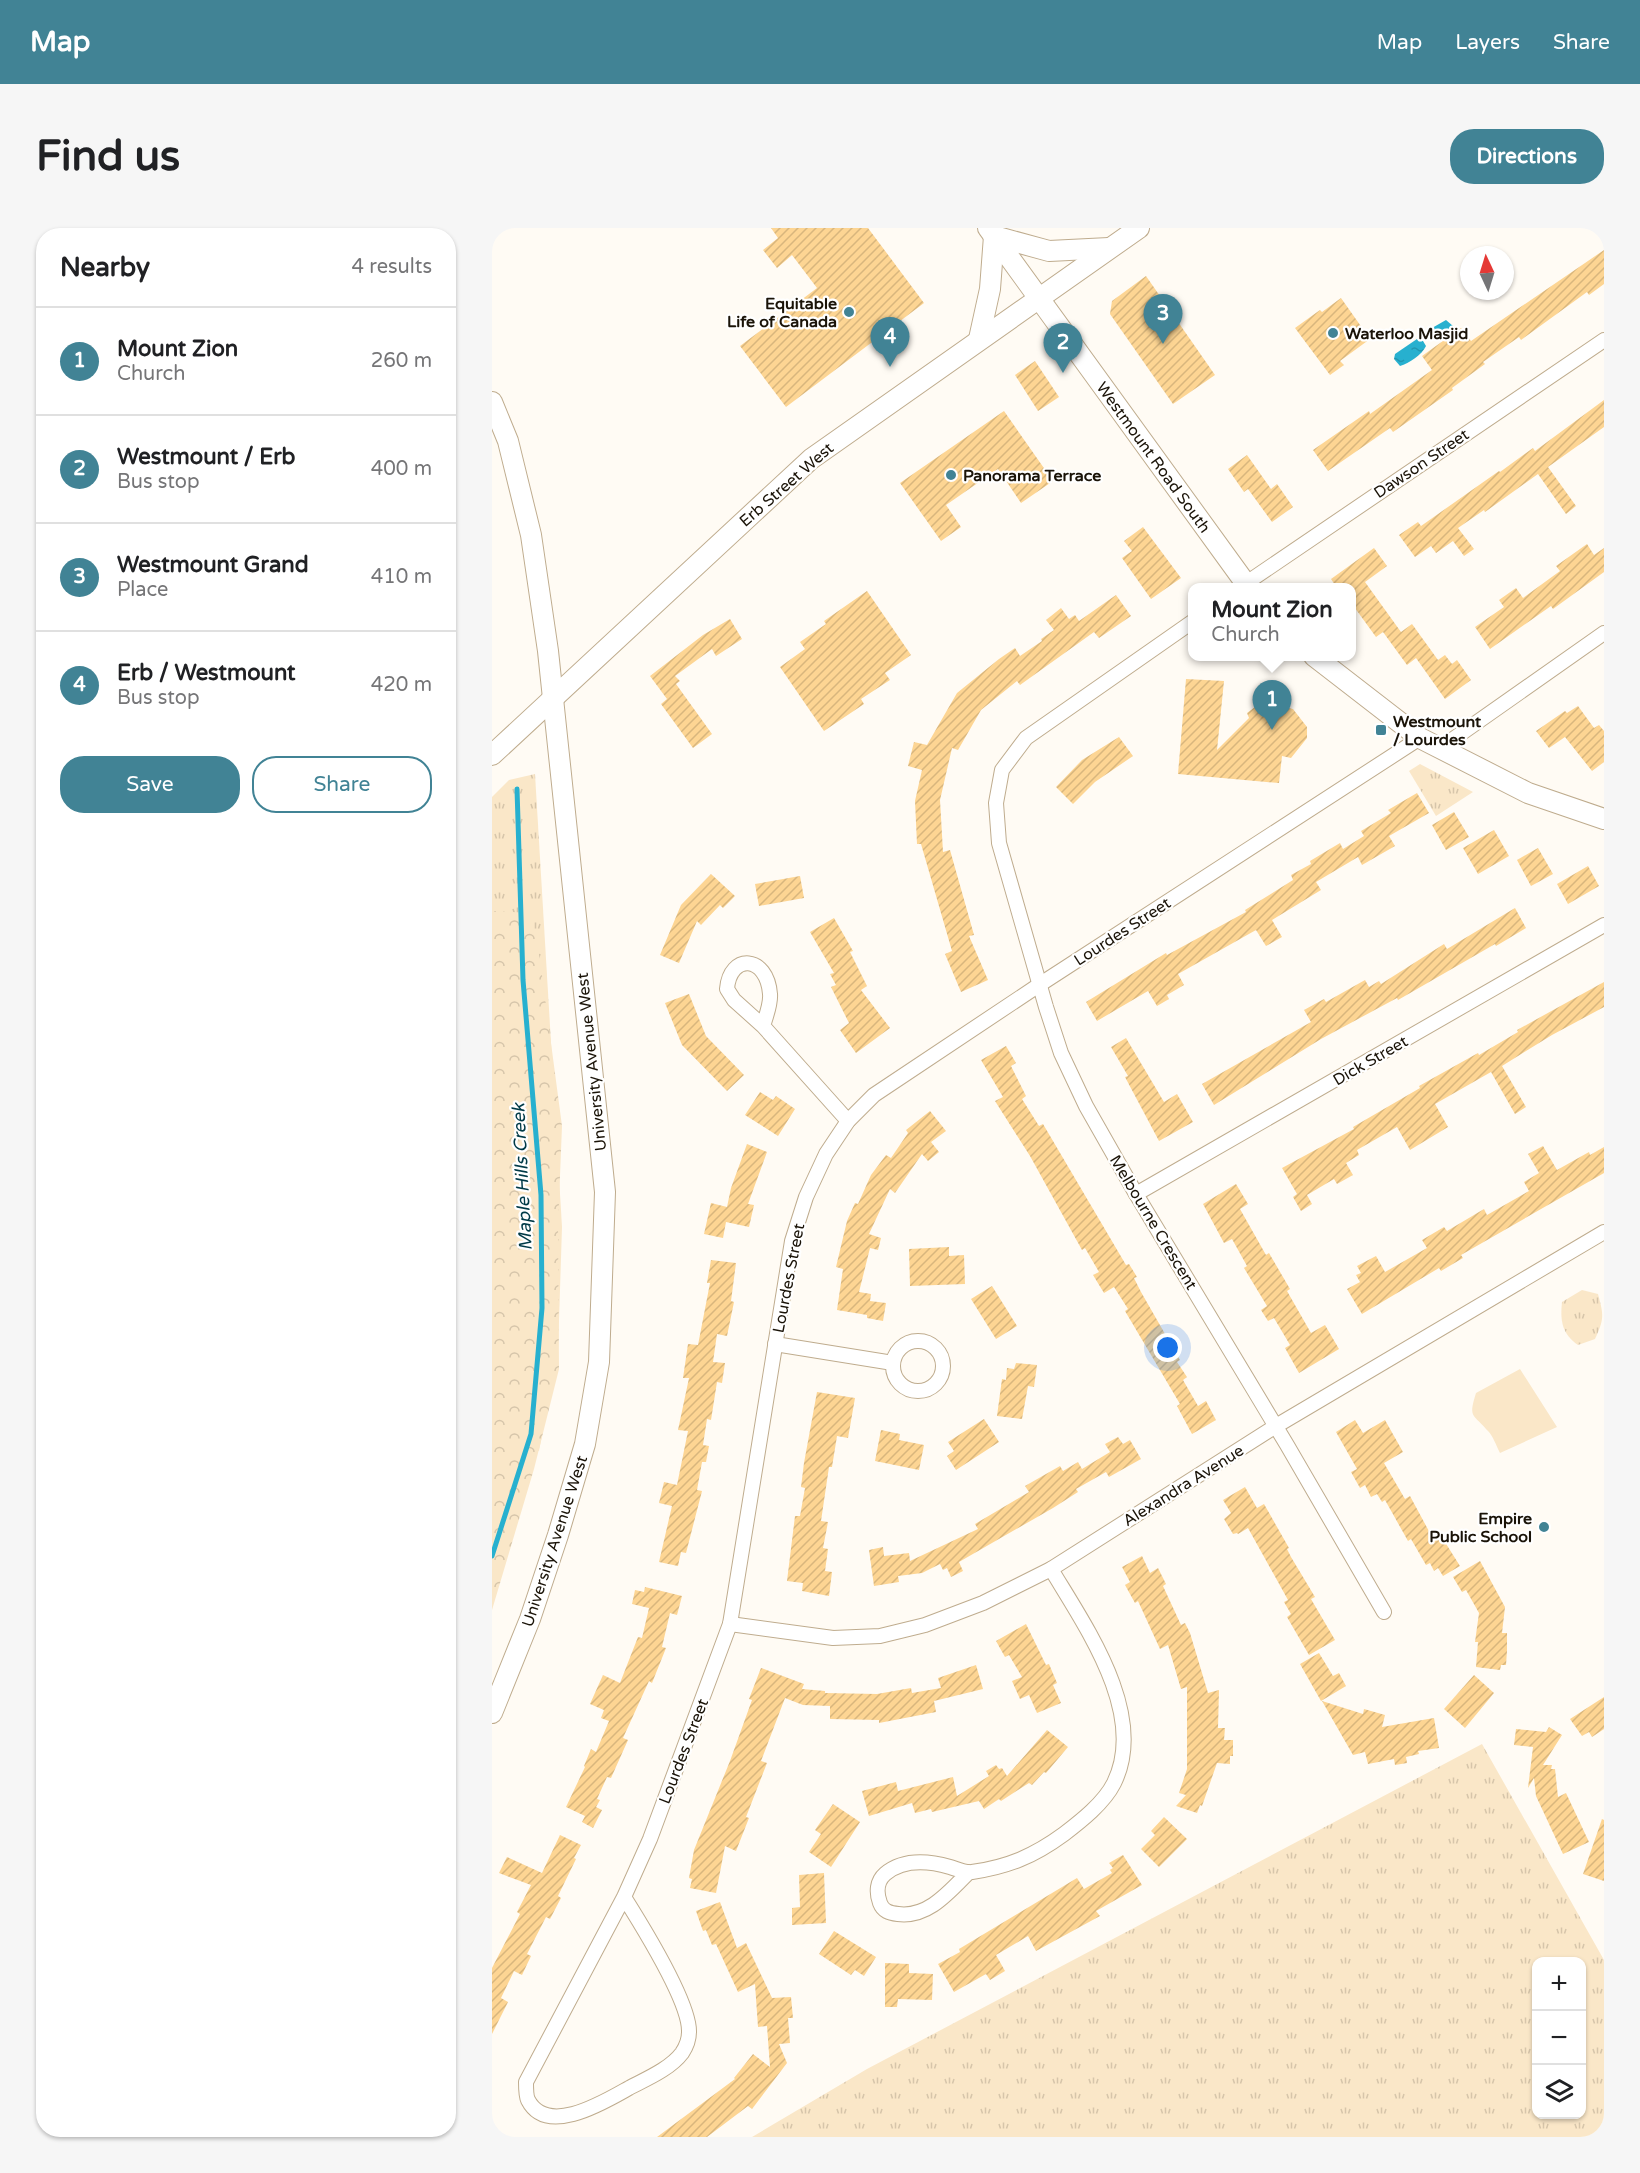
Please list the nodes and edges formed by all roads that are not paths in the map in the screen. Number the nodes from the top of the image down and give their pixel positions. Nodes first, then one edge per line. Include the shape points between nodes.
1 (1139, 228) edge
2 (991, 232) edge
3 (1110, 248) junction
4 (1040, 297) junction
5 (979, 339) junction
6 (1604, 340) edge
7 (492, 402) edge
8 (1242, 583) edge
9 (1248, 583) edge
10 (1188, 625) edge
11 (1604, 633) edge
12 (1319, 661) edge
13 (553, 698) junction
14 (1420, 738) junction
15 (1439, 749) junction
16 (492, 755) edge
17 (1604, 819) edge
18 (1604, 925) edge
19 (1039, 985) junction
20 (763, 1026) dead end
21 (848, 1121) junction
22 (1136, 1194) junction
23 (1604, 1232) edge
24 (775, 1344) junction
25 (893, 1363) dead end
26 (1276, 1426) junction
27 (1051, 1569) junction
28 (1384, 1612) dead end
29 (730, 1624) junction
30 (492, 1713) edge
31 (969, 1872) junction
32 (624, 1897) junction

1 - 3 main road, Erb Street West
2 - 3 main road via 1049,251
2 - 4 main road, Westmount Road South
2 - 5 main road via 990,289
3 - 4 main road, Erb Street West
4 - 5 main road, Erb Street West
4 - 8 main road, Westmount Road South
5 - 13 main road, Erb Street West via 811,459
6 - 9 street, Dawson Street
7 - 13 main road, University Avenue West via 508,441 531,535
10 - 19 street, Melbourne Crescent via 1026,738 1002,770 996,803 999,843
11 - 15 street
12 - 14 main road
13 - 16 main road, Erb Street West
13 - 30 main road, University Avenue West via 605,1192 599,1362 585,1444 558,1535
14 - 15 main road
14 - 19 street, Lourdes Street
15 - 17 main road via 1528,793
18 - 22 street, Dick Street
19 - 21 street, Lourdes Street via 874,1095
19 - 22 street, Melbourne Crescent via 1061,1053
20 - 21 street
21 - 24 street, Lourdes Street via 826,1154 806,1197 792,1241
22 - 26 street, Melbourne Crescent
23 - 26 street, Alexandra Avenue
24 - 25 street
24 - 29 street, Lourdes Street
26 - 27 street, Alexandra Avenue
26 - 28 street, Melbourne Crescent
27 - 29 street, Alexandra Avenue via 982,1603 925,1625 880,1636 833,1638
27 - 31 street via 1112,1681 1124,1732 1122,1757 1114,1783 1102,1799 1064,1834 1010,1865
29 - 32 street, Lourdes Street via 650,1839
31 - 31 street via 936,1863 904,1864 881,1877 881,1905 885,1911 906,1915 924,1910 943,1899
32 - 32 street, Lourdes Street via 526,2082 528,2100 537,2113 563,2118 583,2115 667,2067 688,2042 682,2000

